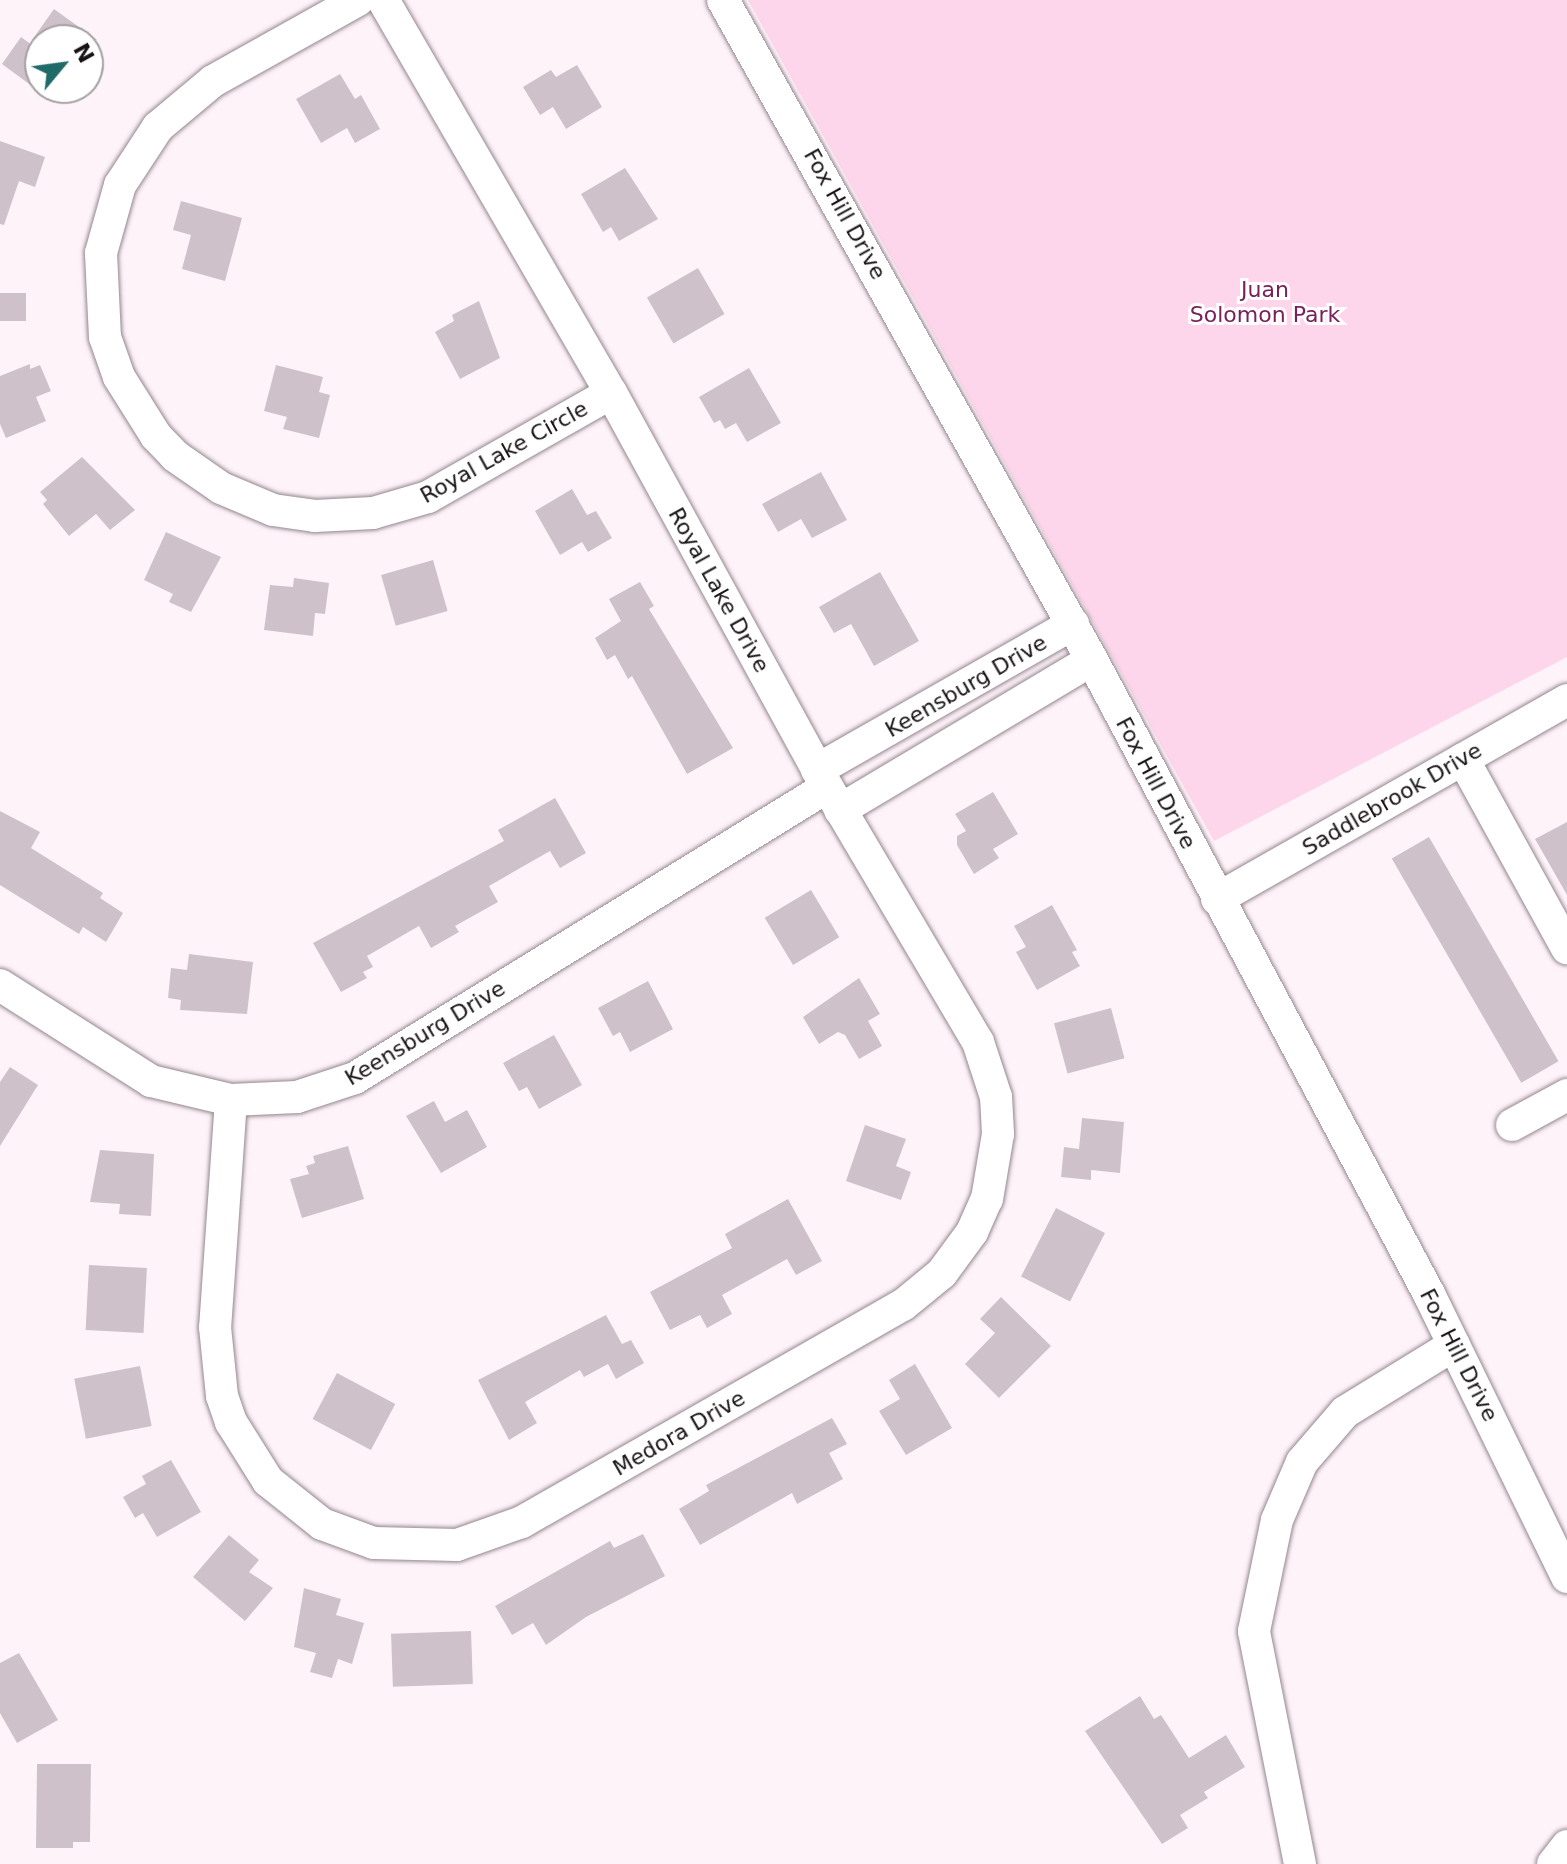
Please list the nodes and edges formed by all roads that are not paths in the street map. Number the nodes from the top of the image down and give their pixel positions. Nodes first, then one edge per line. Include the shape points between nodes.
1 (358, 0) edge
2 (383, 0) edge
3 (723, 0) edge
4 (611, 393) junction
5 (1073, 624) junction
6 (1092, 660) junction
7 (1567, 700) edge
8 (1463, 759) junction
9 (828, 789) junction
10 (1217, 899) junction
11 (1567, 948) edge
12 (0, 985) edge
13 (1567, 1095) edge
14 (231, 1100) junction
15 (1512, 1125) dead end
16 (1454, 1345) junction
17 (1567, 1577) edge
18 (1567, 1846) edge
19 (1300, 1864) edge
20 (1553, 1864) edge

1 - 4 street, Royal Lake Circle via 200,90 158,127 133,161 103,239 100,309 119,377 139,414 175,456 221,488 287,513 359,516 438,492
2 - 4 street, Royal Lake Circle
3 - 5 street, Fox Hill Drive
4 - 9 street, Royal Lake Drive
5 - 6 street, Fox Hill Drive
5 - 9 street, Keensburg Drive
6 - 9 street, Keensburg Drive
6 - 10 street, Fox Hill Drive
7 - 8 street, Saddlebrook Drive
8 - 10 street, Saddlebrook Drive
8 - 11 street
9 - 14 street, Keensburg Drive via 355,1078 297,1097
9 - 14 street, Medora Drive via 984,1058 996,1097 998,1134 994,1171 979,1218 942,1273 903,1305 522,1522 457,1545 374,1543 299,1509 251,1459 231,1422 215,1355
10 - 16 street, Fox Hill Drive
12 - 14 street, Keensburg Drive via 151,1081
13 - 15 street
16 - 17 street, Fox Hill Drive
16 - 19 street via 1345,1412 1302,1462 1277,1520 1254,1631
18 - 20 street

